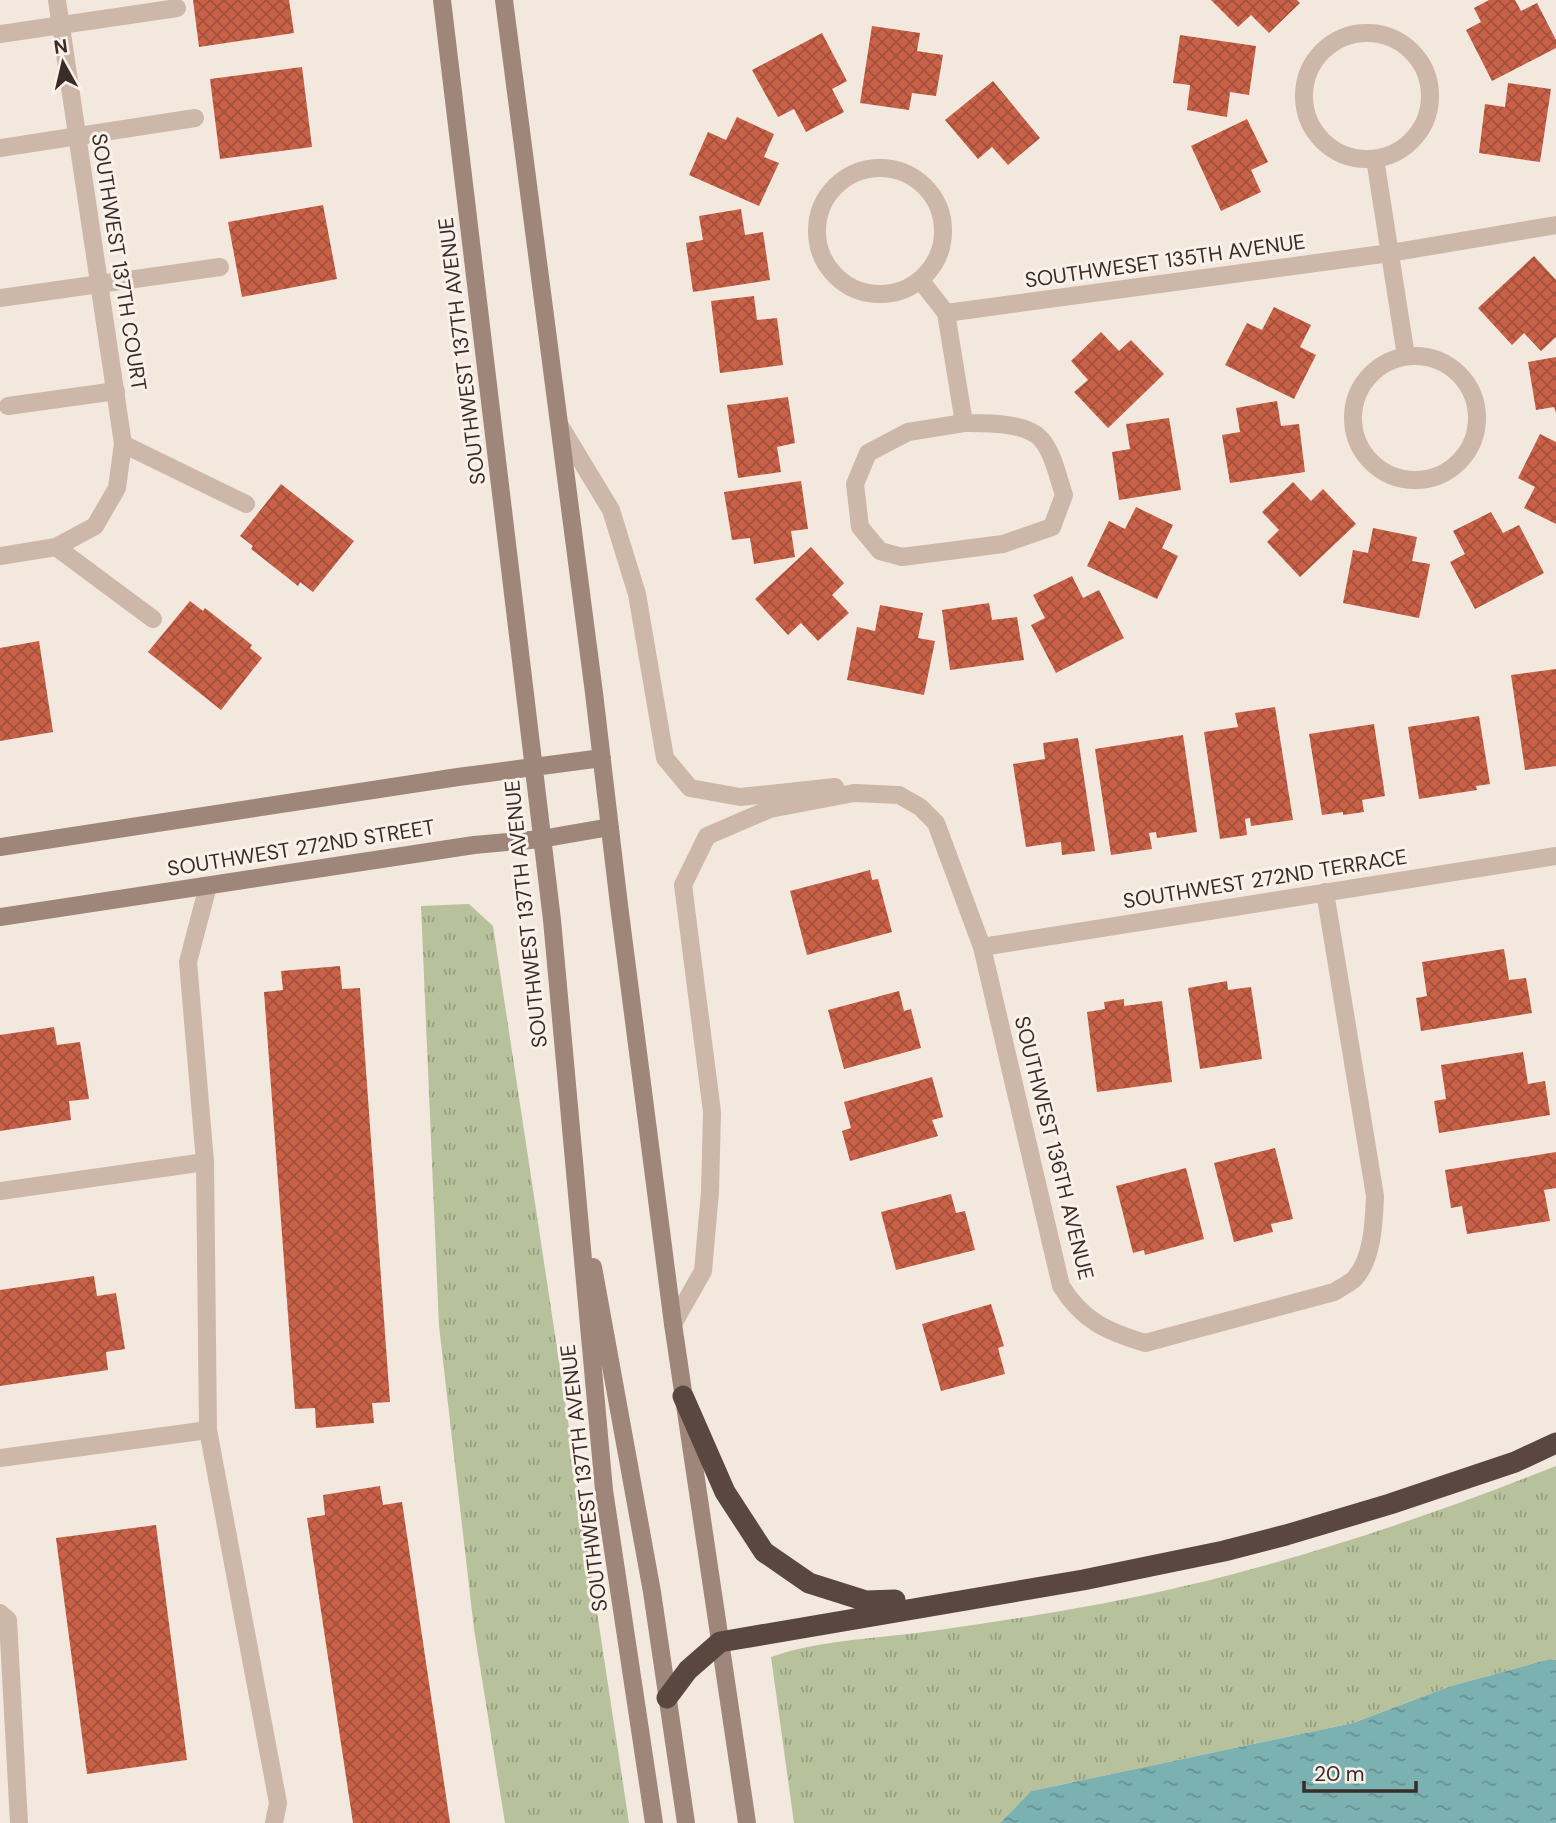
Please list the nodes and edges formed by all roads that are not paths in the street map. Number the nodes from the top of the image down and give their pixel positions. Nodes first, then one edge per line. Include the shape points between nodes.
1 (57, 0) edge
2 (442, 0) edge
3 (504, 0) edge
4 (177, 8) dead end
5 (61, 26) junction
6 (0, 34) edge
7 (195, 118) dead end
8 (78, 137) junction
9 (0, 148) edge
10 (1376, 159) junction
11 (1556, 225) edge
12 (1390, 253) junction
13 (220, 267) dead end
14 (921, 281) junction
15 (100, 284) junction
16 (0, 298) edge
17 (946, 313) junction
18 (1406, 356) junction
19 (116, 391) junction
20 (8, 406) dead end
21 (964, 424) junction
22 (560, 426) junction
23 (124, 444) junction
24 (246, 504) dead end
25 (56, 547) junction
26 (0, 556) edge
27 (153, 619) dead end
28 (603, 758) junction
29 (533, 767) junction
30 (855, 793) junction
31 (610, 827) junction
32 (541, 839) junction
33 (0, 847) edge
34 (1556, 856) edge
35 (208, 886) junction
36 (1325, 892) junction
37 (0, 917) edge
38 (982, 947) junction
39 (570, 1139) junction
40 (205, 1162) junction
41 (0, 1191) edge
42 (673, 1324) junction
43 (683, 1396) junction
44 (208, 1430) junction
45 (1556, 1443) edge
46 (0, 1458) edge
47 (957, 1600) junction
48 (0, 1613) edge
49 (720, 1642) junction
50 (667, 1698) junction
51 (19, 1823) edge
52 (274, 1823) edge
53 (654, 1823) edge
54 (686, 1823) edge
55 (747, 1823) edge

1 - 5 street, SOUTHWEST 137TH COURT
2 - 29 main road, SOUTHWEST 137TH AVENUE
3 - 22 main road
4 - 5 street
5 - 6 street
5 - 8 street, SOUTHWEST 137TH COURT
7 - 8 street
8 - 9 street
8 - 15 street, SOUTHWEST 137TH COURT
10 - 10 street via 1399,150 1418,134 1429,111 1430,87 1422,63 1405,45 1383,34 1358,33 1334,41 1316,58 1305,80 1303,105 1312,128 1328,146 1351,157
10 - 12 street
11 - 12 street, SOUTHWESET 135TH AVENUE
12 - 17 street, SOUTHWESET 135TH AVENUE
12 - 18 street
13 - 15 street
14 - 14 street via 937,262 945,237 942,213 930,190 911,175 887,167 862,170 840,182 824,201 816,225 819,250 830,272 850,288 874,295 899,293
14 - 17 street
15 - 16 street
15 - 19 street, SOUTHWEST 137TH COURT
17 - 21 street
18 - 18 street via 1383,364 1364,381 1354,403 1353,428 1361,451 1378,469 1400,479 1425,480 1448,472 1466,455 1477,433 1478,408 1469,385 1453,367 1431,356
19 - 20 street
19 - 23 street, SOUTHWEST 137TH COURT
21 - 21 street via 1007,424 1039,437 1064,495 1052,527 1003,544 902,557 880,551 860,527 855,484 868,453 908,432
22 - 28 main road
22 - 30 street via 611,510 637,594 665,758 690,788 740,797 841,787
23 - 24 street
23 - 25 street, SOUTHWEST 137TH COURT via 117,488 95,526
25 - 26 street
25 - 27 street
28 - 29 main road
28 - 31 main road
29 - 32 main road, SOUTHWEST 137TH AVENUE
29 - 33 main road
30 - 38 street, SOUTHWEST 136TH AVENUE via 899,795 936,823
30 - 42 street via 770,808 707,836 682,885 712,1112 703,1271
31 - 32 main road, SOUTHWEST 272ND STREET
31 - 42 main road
32 - 35 main road, SOUTHWEST 272ND STREET
32 - 39 main road, SOUTHWEST 137TH AVENUE
34 - 36 street, SOUTHWEST 272ND TERRACE
35 - 37 main road, SOUTHWEST 272ND STREET
35 - 40 street via 188,962
36 - 38 street, SOUTHWEST 272ND TERRACE
36 - 38 street, SOUTHWEST 136TH AVENUE via 1375,1196 1367,1255 1354,1279 1334,1292 1145,1343 1093,1321 1073,1306 1061,1286
39 - 50 main road
39 - 53 main road, SOUTHWEST 137TH AVENUE via 604,1490
40 - 41 street
40 - 44 street
42 - 43 main road
43 - 47 highway via 725,1492 764,1552 809,1583 866,1601
43 - 49 main road
44 - 46 street
44 - 52 street via 278,1803
45 - 47 highway via 1515,1462 1286,1535 1096,1577
47 - 49 highway
48 - 51 street via 8,1620
49 - 50 highway via 688,1670
49 - 55 main road
50 - 54 main road

